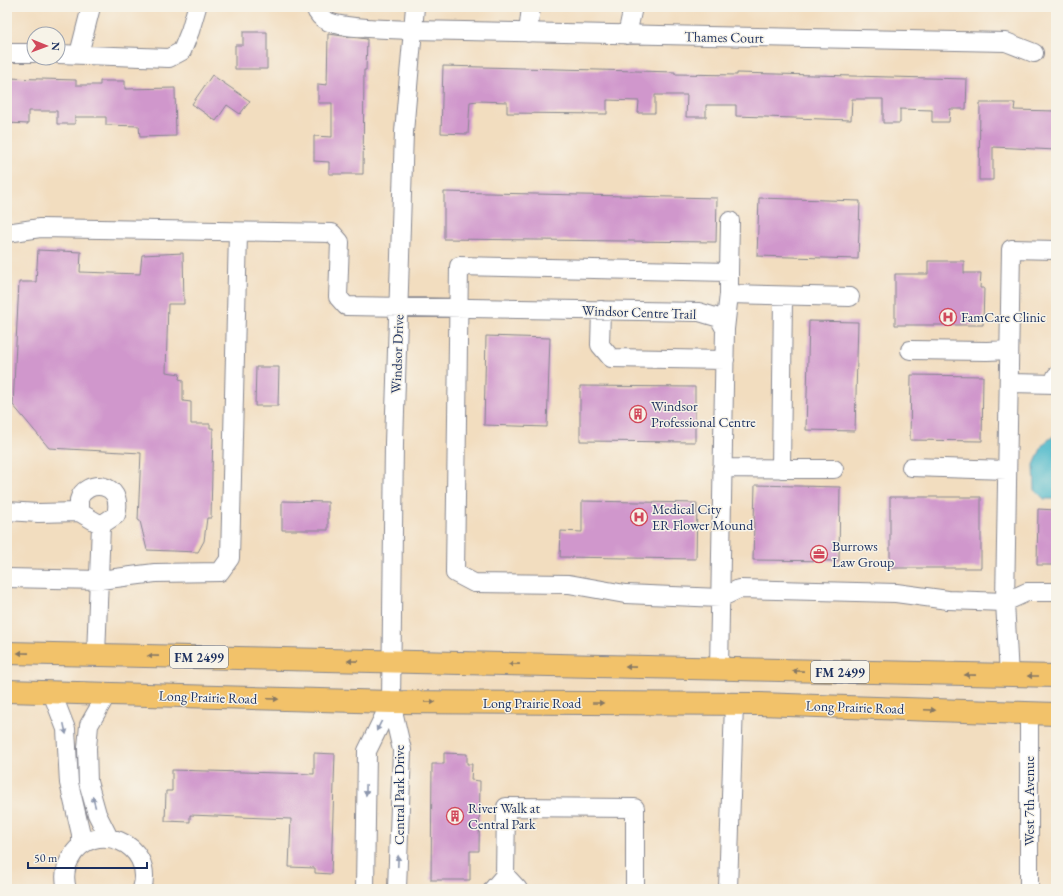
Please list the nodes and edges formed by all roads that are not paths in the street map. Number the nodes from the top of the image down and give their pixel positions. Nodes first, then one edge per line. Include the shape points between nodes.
1 (91, 7) edge
2 (197, 7) edge
3 (315, 7) edge
4 (416, 7) edge
5 (531, 7) edge
6 (633, 7) edge
7 (412, 30) junction
8 (528, 33) junction
9 (627, 34) junction
10 (1034, 52) dead end
11 (7, 53) edge
12 (26, 53) edge
13 (66, 54) edge
14 (80, 54) junction
15 (730, 221) dead end
16 (7, 233) edge
17 (238, 233) junction
18 (1056, 250) edge
19 (729, 272) junction
20 (729, 294) junction
21 (783, 296) junction
22 (850, 297) dead end
23 (398, 307) junction
24 (458, 308) junction
25 (601, 310) junction
26 (725, 329) junction
27 (910, 350) dead end
28 (1009, 350) junction
29 (724, 360) junction
30 (1056, 376) edge
31 (1009, 383) junction
32 (911, 467) dead end
33 (722, 468) junction
34 (781, 469) junction
35 (834, 469) dead end
36 (1007, 470) junction
37 (7, 511) edge
38 (79, 512) junction
39 (101, 524) junction
40 (7, 578) edge
41 (100, 580) junction
42 (1056, 592) edge
43 (720, 598) junction
44 (1005, 602) junction
45 (7, 653) edge
46 (96, 655) junction
47 (392, 662) junction
48 (719, 669) junction
49 (1009, 676) junction
50 (1056, 676) edge
51 (7, 691) edge
52 (52, 693) junction
53 (107, 694) junction
54 (391, 702) junction
55 (734, 704) junction
56 (1029, 713) junction
57 (1056, 714) edge
58 (109, 838) junction
59 (81, 845) junction
60 (506, 875) junction
61 (67, 889) edge
62 (142, 889) edge
63 (365, 889) edge
64 (397, 889) edge
65 (493, 889) edge
66 (518, 889) edge
67 (635, 889) edge
68 (728, 889) edge
69 (1029, 889) edge

1 - 14 street
2 - 14 street via 182,51 169,58
3 - 7 street, Thames Court via 318,15 329,22
4 - 7 street, Windsor Drive
5 - 8 street
6 - 9 street
7 - 8 street, Thames Court
7 - 23 street, Windsor Drive via 404,132
8 - 9 street, Thames Court
9 - 10 street, Thames Court via 1006,42
11 - 12 street
13 - 14 street
15 - 19 street
16 - 17 street, Windsor Centre Trail via 40,228
17 - 23 street, Windsor Centre Trail via 332,233 340,242 338,297 346,306
17 - 41 street via 230,558 220,572 155,573
18 - 28 street via 1011,249
19 - 20 street
19 - 24 street via 459,266
20 - 21 street
20 - 26 street
21 - 22 street
21 - 34 street
23 - 24 street, Windsor Centre Trail
23 - 47 street, Windsor Drive
24 - 25 street, Windsor Centre Trail
24 - 43 street via 455,573 474,583 569,584 626,594
25 - 26 street, Windsor Centre Trail via 699,312 719,318
25 - 29 street via 600,345 611,358
26 - 29 street
27 - 28 street
28 - 31 street
29 - 33 street
30 - 31 street via 1056,384
31 - 36 street
32 - 36 street
33 - 34 street
33 - 43 street
34 - 35 street
36 - 44 street
37 - 38 street
38 - 39 street
38 - 39 street via 79,499 86,489 98,486 108,488 115,494 119,505 116,515
39 - 41 street
40 - 41 street
41 - 46 street
42 - 44 street via 1027,592
43 - 44 street via 738,589 896,593 948,600
43 - 48 street
44 - 49 street
46 -> 45 main road, FM 2499
47 -> 46 main road, FM 2499
48 -> 47 main road, FM 2499
47 - 54 street, Windsor Drive
49 -> 48 main road, FM 2499
50 -> 49 main road, FM 2499
51 - 52 main road, Long Prairie Road
52 - 53 main road, Long Prairie Road
52 -> 59 street via 66,729 69,783 81,834
53 -> 54 main road, Long Prairie Road
58 -> 53 street via 97,814 88,782 87,748 89,725
54 -> 55 main road, Long Prairie Road
54 -> 63 street, Central Park Drive via 367,751
64 -> 54 street, Central Park Drive via 402,750
55 -> 56 main road, Long Prairie Road
55 - 68 street
56 - 57 main road, Long Prairie Road
56 - 69 street, West 7th Avenue
58 - 59 street via 94,839
58 - 62 street via 129,846 136,853 144,873
59 - 61 street via 68,864 65,875
60 - 65 street
60 - 66 street
60 - 67 street via 506,807 635,808

